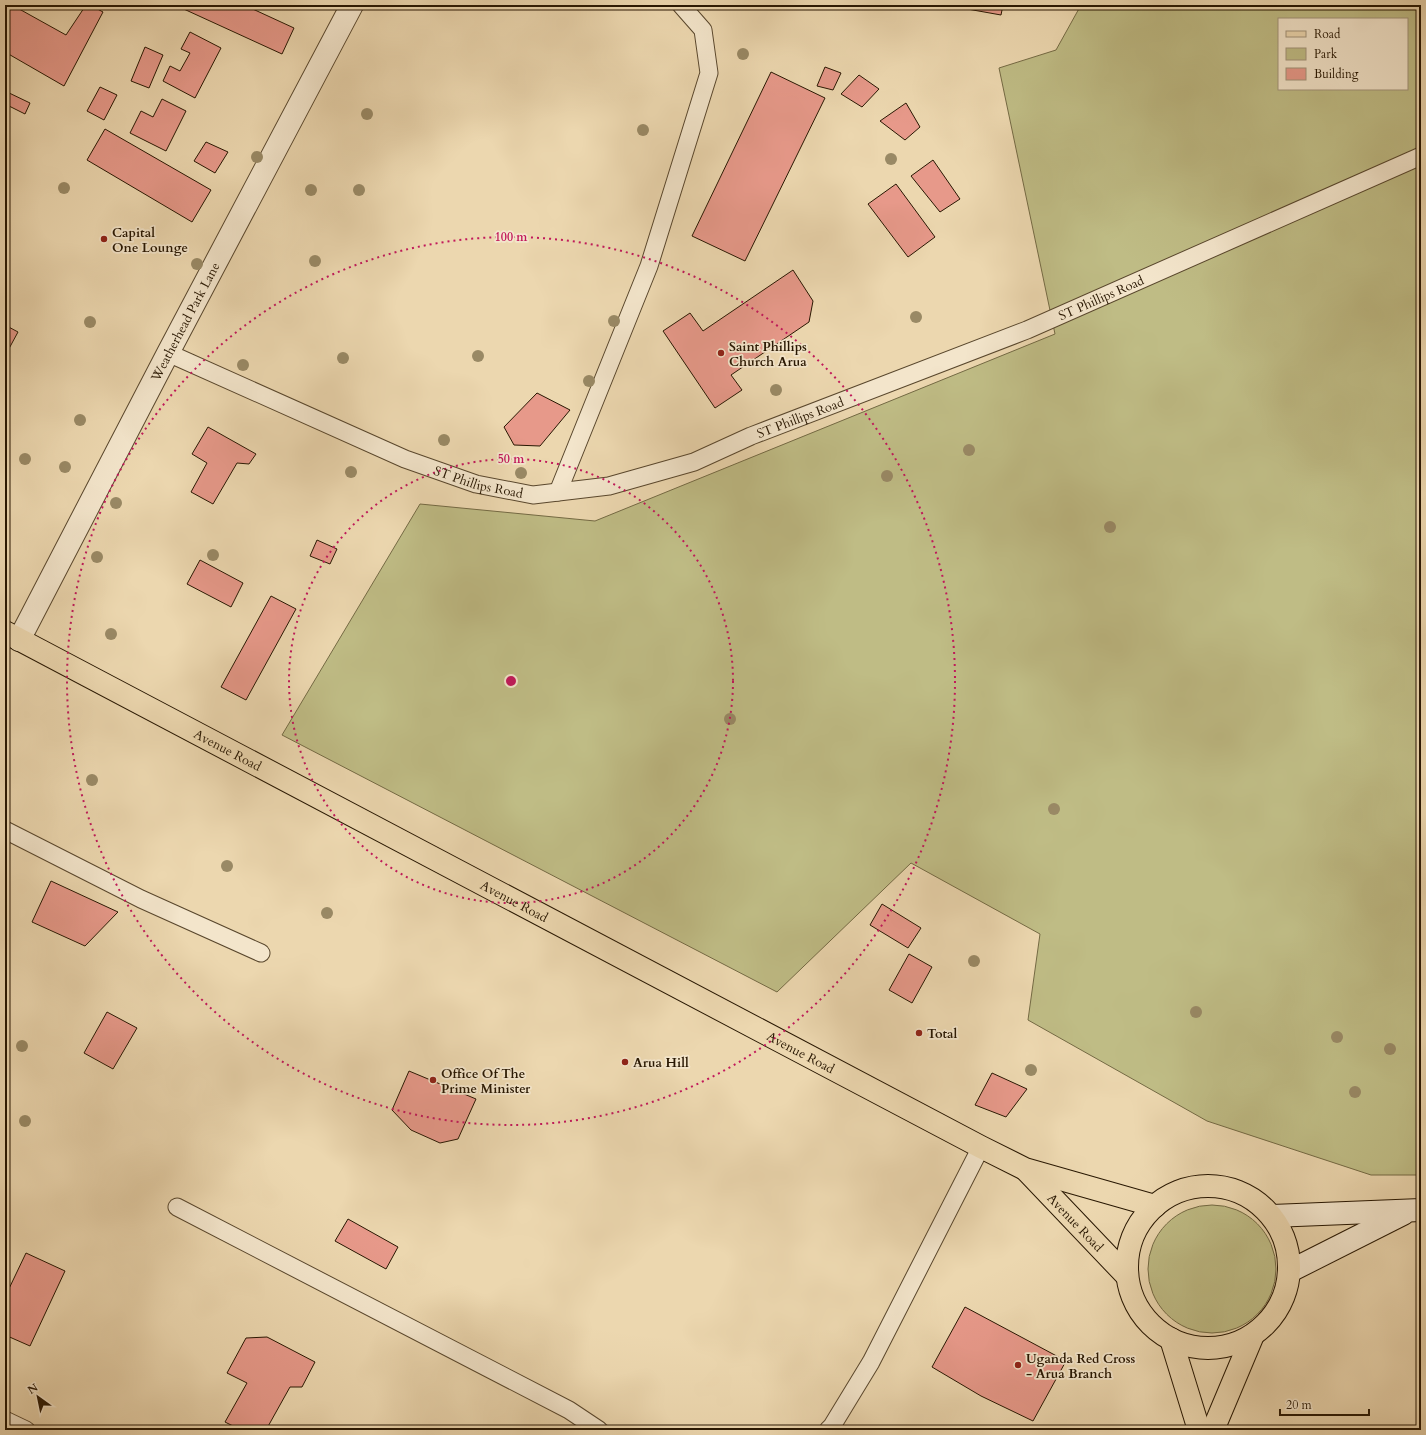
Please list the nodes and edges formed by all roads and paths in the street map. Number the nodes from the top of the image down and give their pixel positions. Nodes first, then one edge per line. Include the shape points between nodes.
1 (352, 5) edge
2 (681, 5) edge
3 (1421, 156) edge
4 (168, 353) junction
5 (558, 492) junction
6 (12, 636) edge
7 (5, 830) edge
8 (261, 953) dead end
9 (981, 1148) junction
10 (1025, 1169) junction
11 (1155, 1206) junction
12 (178, 1207) dead end
13 (1415, 1210) edge
14 (1272, 1216) junction
15 (1290, 1271) junction
16 (1127, 1276) junction
17 (1253, 1335) junction
18 (1171, 1339) junction
19 (5, 1420) edge
20 (26, 1430) edge
21 (599, 1430) edge
22 (828, 1430) edge
23 (1199, 1430) edge
24 (1213, 1430) edge

1 - 4 street, Weatherhead Park Lane
2 - 5 lane via 703,30 709,73 649,266
3 - 5 lane, ST Phillips Road via 1027,330 751,436 694,462 609,486
4 - 5 lane, ST Phillips Road via 419,464 476,484 533,495
4 - 6 street, Weatherhead Park Lane
6 - 9 main road, Avenue Road
7 - 8 lane via 140,899
9 - 10 main road, Avenue Road
9 - 22 lane via 871,1362
10 - 11 main road, Avenue Road
10 - 16 main road, Avenue Road
11 - 14 main road via 1188,1188 1225,1187 1258,1202
11 - 16 main road via 1142,1220 1133,1237 1127,1256
12 - 21 lane via 569,1410
13 - 14 street
13 - 15 street
14 - 15 main road via 1286,1241
15 - 17 main road via 1287,1290 1279,1307 1268,1322
16 - 18 main road via 1132,1295 1141,1313 1154,1328
17 - 18 main road via 1234,1344 1212,1348 1191,1346
17 - 24 main road
18 - 23 main road
19 - 20 lane

